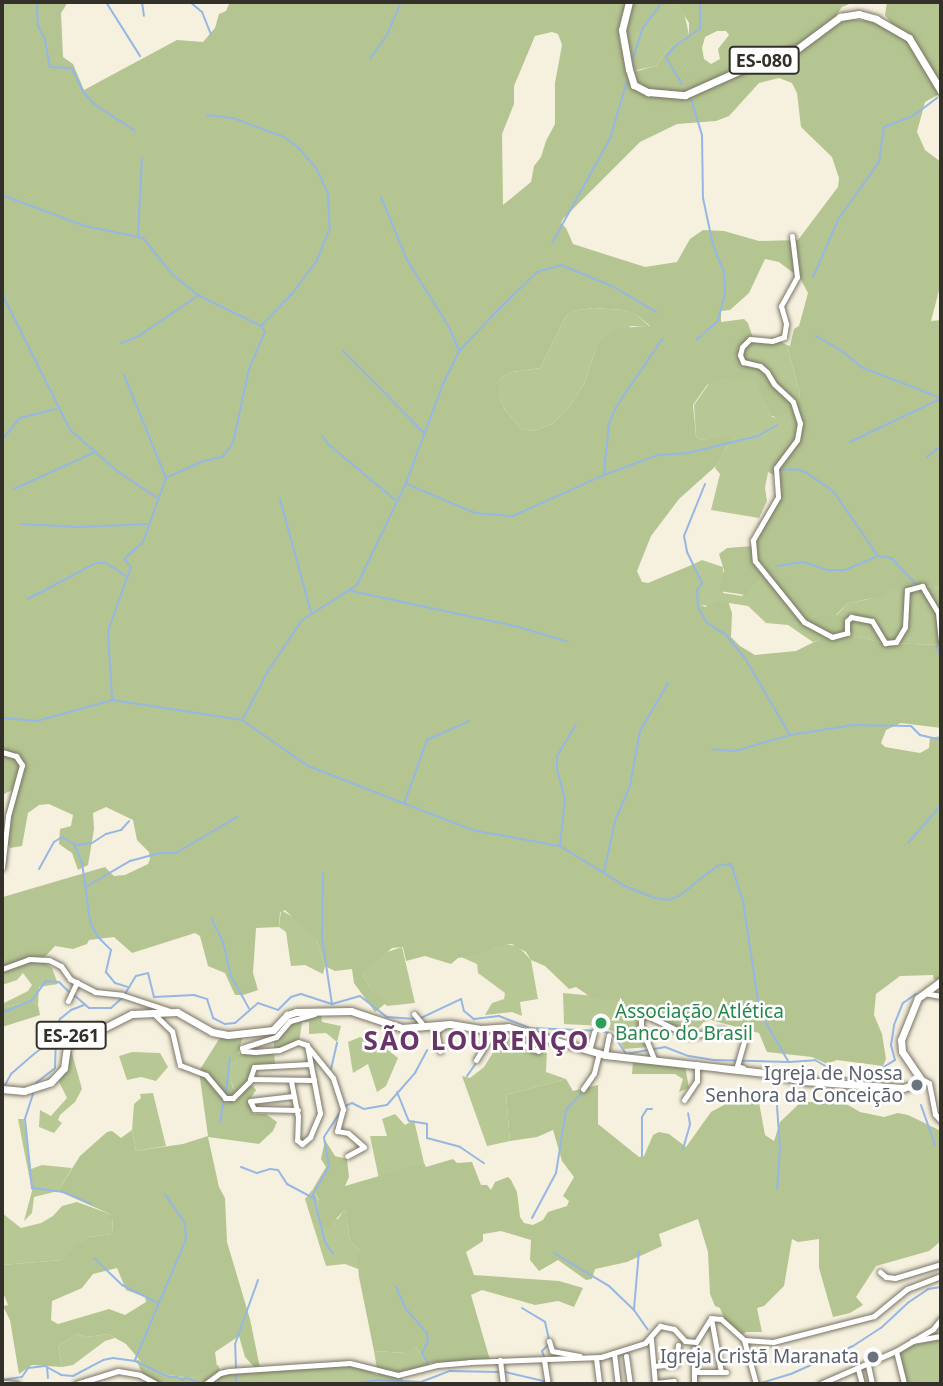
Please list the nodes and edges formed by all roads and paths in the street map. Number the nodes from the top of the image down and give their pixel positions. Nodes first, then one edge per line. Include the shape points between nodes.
1 (629, 2) edge
2 (941, 91) edge
3 (792, 236) dead end
4 (941, 643) edge
5 (2, 752) edge
6 (2, 868) edge
7 (2, 969) edge
8 (941, 981) edge
9 (77, 982) junction
10 (922, 993) junction
11 (941, 997) edge
12 (68, 1000) dead end
13 (171, 1011) junction
14 (152, 1012) junction
15 (320, 1012) junction
16 (450, 1024) junction
17 (497, 1027) junction
18 (514, 1029) junction
19 (722, 1030) dead end
20 (594, 1032) dead end
21 (610, 1035) dead end
22 (744, 1041) dead end
23 (308, 1047) junction
24 (440, 1051) dead end
25 (538, 1051) dead end
26 (589, 1051) junction
27 (652, 1052) junction
28 (602, 1054) junction
29 (476, 1060) dead end
30 (310, 1064) junction
31 (697, 1064) junction
32 (760, 1072) junction
33 (920, 1078) junction
34 (251, 1080) junction
35 (313, 1080) junction
36 (291, 1081) junction
37 (2, 1089) edge
38 (583, 1089) dead end
39 (293, 1096) junction
40 (684, 1100) dead end
41 (298, 1110) junction
42 (941, 1121) edge
43 (347, 1156) dead end
44 (941, 1264) edge
45 (880, 1272) dead end
46 (941, 1276) edge
47 (711, 1318) junction
48 (941, 1323) edge
49 (941, 1336) edge
50 (651, 1337) junction
51 (744, 1340) junction
52 (550, 1341) dead end
53 (912, 1341) junction
54 (678, 1345) dead end
55 (694, 1349) dead end
56 (896, 1351) junction
57 (614, 1353) junction
58 (626, 1356) dead end
59 (582, 1357) junction
60 (596, 1358) junction
61 (500, 1360) junction
62 (544, 1360) junction
63 (654, 1366) junction
64 (868, 1366) junction
65 (858, 1369) junction
66 (695, 1372) junction
67 (838, 1377) junction
68 (674, 1381) dead end
69 (2, 1383) edge
70 (547, 1383) edge
71 (755, 1383) edge
72 (17, 1384) edge
73 (76, 1384) edge
74 (158, 1384) edge
75 (205, 1384) edge
76 (503, 1384) edge
77 (599, 1384) edge
78 (618, 1384) edge
79 (630, 1384) edge
80 (655, 1384) edge
81 (694, 1384) edge
82 (820, 1384) edge
83 (839, 1384) edge
84 (862, 1384) edge
85 (872, 1384) edge
86 (904, 1384) edge

1 - 2 main road, ES-080 via 622,30 629,69 634,85 648,92 685,95 797,49 840,17 859,14 909,38
3 - 4 street via 797,277 782,303 784,337 750,339 740,355 743,362 767,372 797,407 800,424 797,440 776,468 778,498 753,540 756,564 799,617 818,631 842,637 849,618 865,619 876,624 888,644 899,639 905,627 907,590 922,586 938,613
5 - 6 street via 14,754 21,772 13,794
7 - 9 street via 43,959 58,964
8 - 10 main road
9 - 12 street
9 - 13 street via 95,992
10 - 11 street
10 - 33 main road via 901,1044
13 - 14 main road, ES-261
13 - 15 main road, ES-261 via 228,1035 273,1030 291,1013
14 - 34 street via 172,1031 180,1065 206,1076 225,1097 233,1098
14 - 37 main road, ES-261 via 132,1014 106,1027 78,1030 68,1040 64,1068 56,1078 24,1091
15 - 16 main road, ES-261 via 355,1011 409,1029 418,1020
15 - 23 street via 296,1018 276,1037 242,1049 276,1050 301,1042
16 - 17 main road, ES-261
16 - 24 street via 436,1031
17 - 18 main road, ES-261
17 - 29 street
18 - 25 street via 516,1042
18 - 26 main road, ES-261
19 - 27 street via 690,1036 643,1012 641,1027
20 - 26 street
21 - 28 street
22 - 32 street via 738,1067
23 - 30 street
23 - 43 street via 333,1078 344,1110 337,1130 364,1147
26 - 28 main road, ES-261
27 - 28 main road, ES-261
27 - 31 main road, ES-261
28 - 38 street
30 - 34 street via 254,1067
30 - 35 street
31 - 32 main road, ES-261
31 - 40 street via 697,1081
32 - 33 main road, ES-261 via 880,1088 903,1088
33 - 42 street via 929,1083 935,1114
34 - 36 street
35 - 36 street
35 - 41 street via 320,1116 310,1137 300,1144
36 - 39 street
39 - 41 street
39 - 41 street via 250,1101 254,1109
44 - 45 street via 895,1278
46 - 51 street via 907,1289 876,1315 840,1327 773,1342
47 - 50 street via 696,1342 685,1342 676,1331 663,1326 654,1329
47 - 51 street via 721,1319
47 - 66 street via 724,1372
48 - 53 street
49 - 53 street
50 - 57 street via 642,1345
50 - 63 street
51 - 71 street
52 - 59 street via 552,1351
53 - 56 street
54 - 63 street via 676,1364
55 - 66 street
56 - 64 street
56 - 86 street
57 - 60 street
57 - 78 street
58 - 79 street
59 - 60 street
59 - 62 street
60 - 77 street
61 - 62 street
61 - 75 street via 437,1365 398,1375 350,1363 229,1371
61 - 76 street
62 - 70 street
63 - 80 street
64 - 65 street
64 - 85 street
65 - 67 street
65 - 84 street
66 - 81 street
67 - 82 street
67 - 83 street
68 - 80 street
69 - 72 street
73 - 74 street via 118,1371

